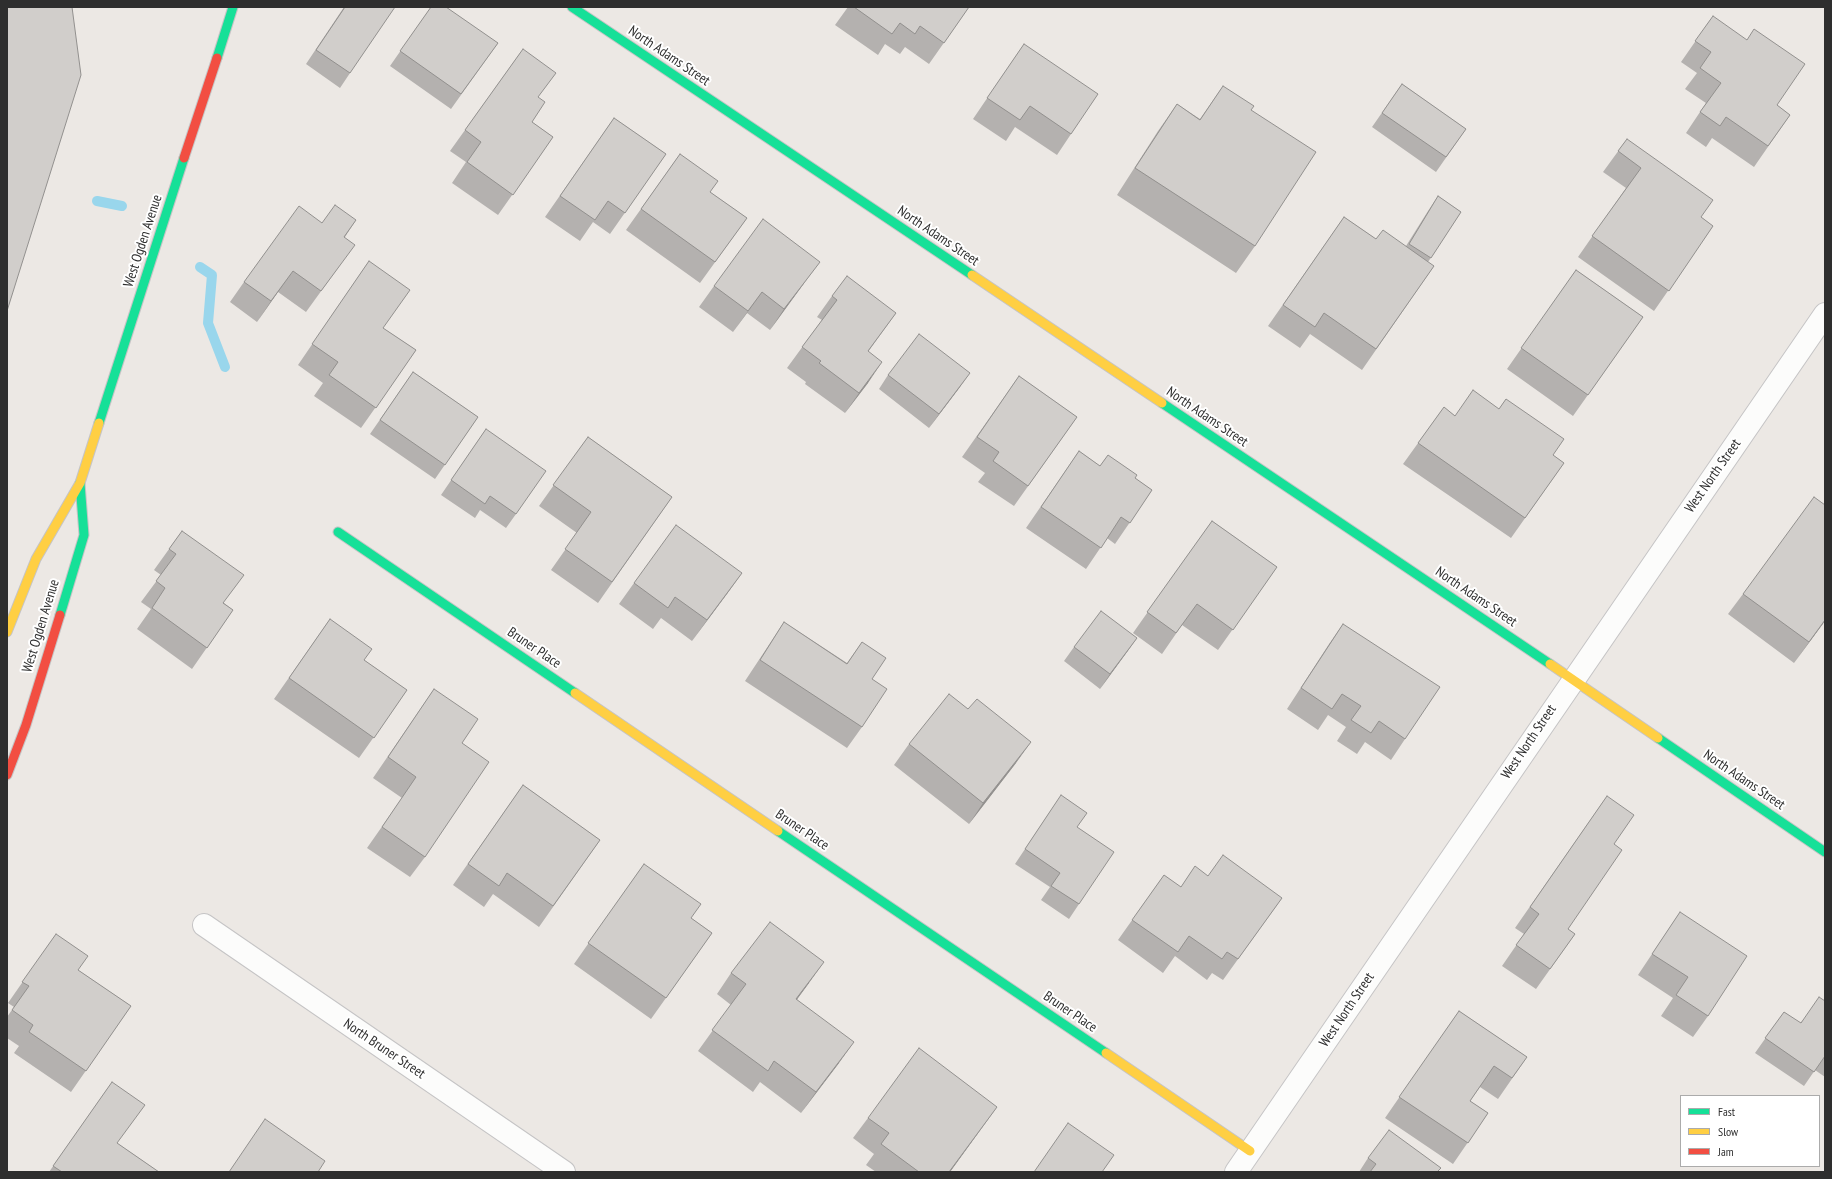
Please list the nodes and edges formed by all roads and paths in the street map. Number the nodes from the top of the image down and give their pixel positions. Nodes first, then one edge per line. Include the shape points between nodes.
1 (233, 7) edge
2 (572, 7) edge
3 (1825, 314) edge
4 (80, 483) junction
5 (338, 532) dead end
6 (7, 632) edge
7 (1573, 679) junction
8 (7, 774) edge
9 (1825, 852) edge
10 (204, 925) dead end
11 (1250, 1151) junction
12 (564, 1172) edge
13 (1236, 1172) edge

1 - 4 street, West Ogden Avenue
2 - 7 street, North Adams Street
3 - 7 street, West North Street
4 - 6 street, West Ogden Avenue via 36,559
4 - 8 street, West Ogden Avenue via 84,535 26,725
5 - 11 street, Bruner Place
7 - 9 street, North Adams Street
7 - 11 street, West North Street
10 - 12 street, North Bruner Street
11 - 13 street, West North Street

